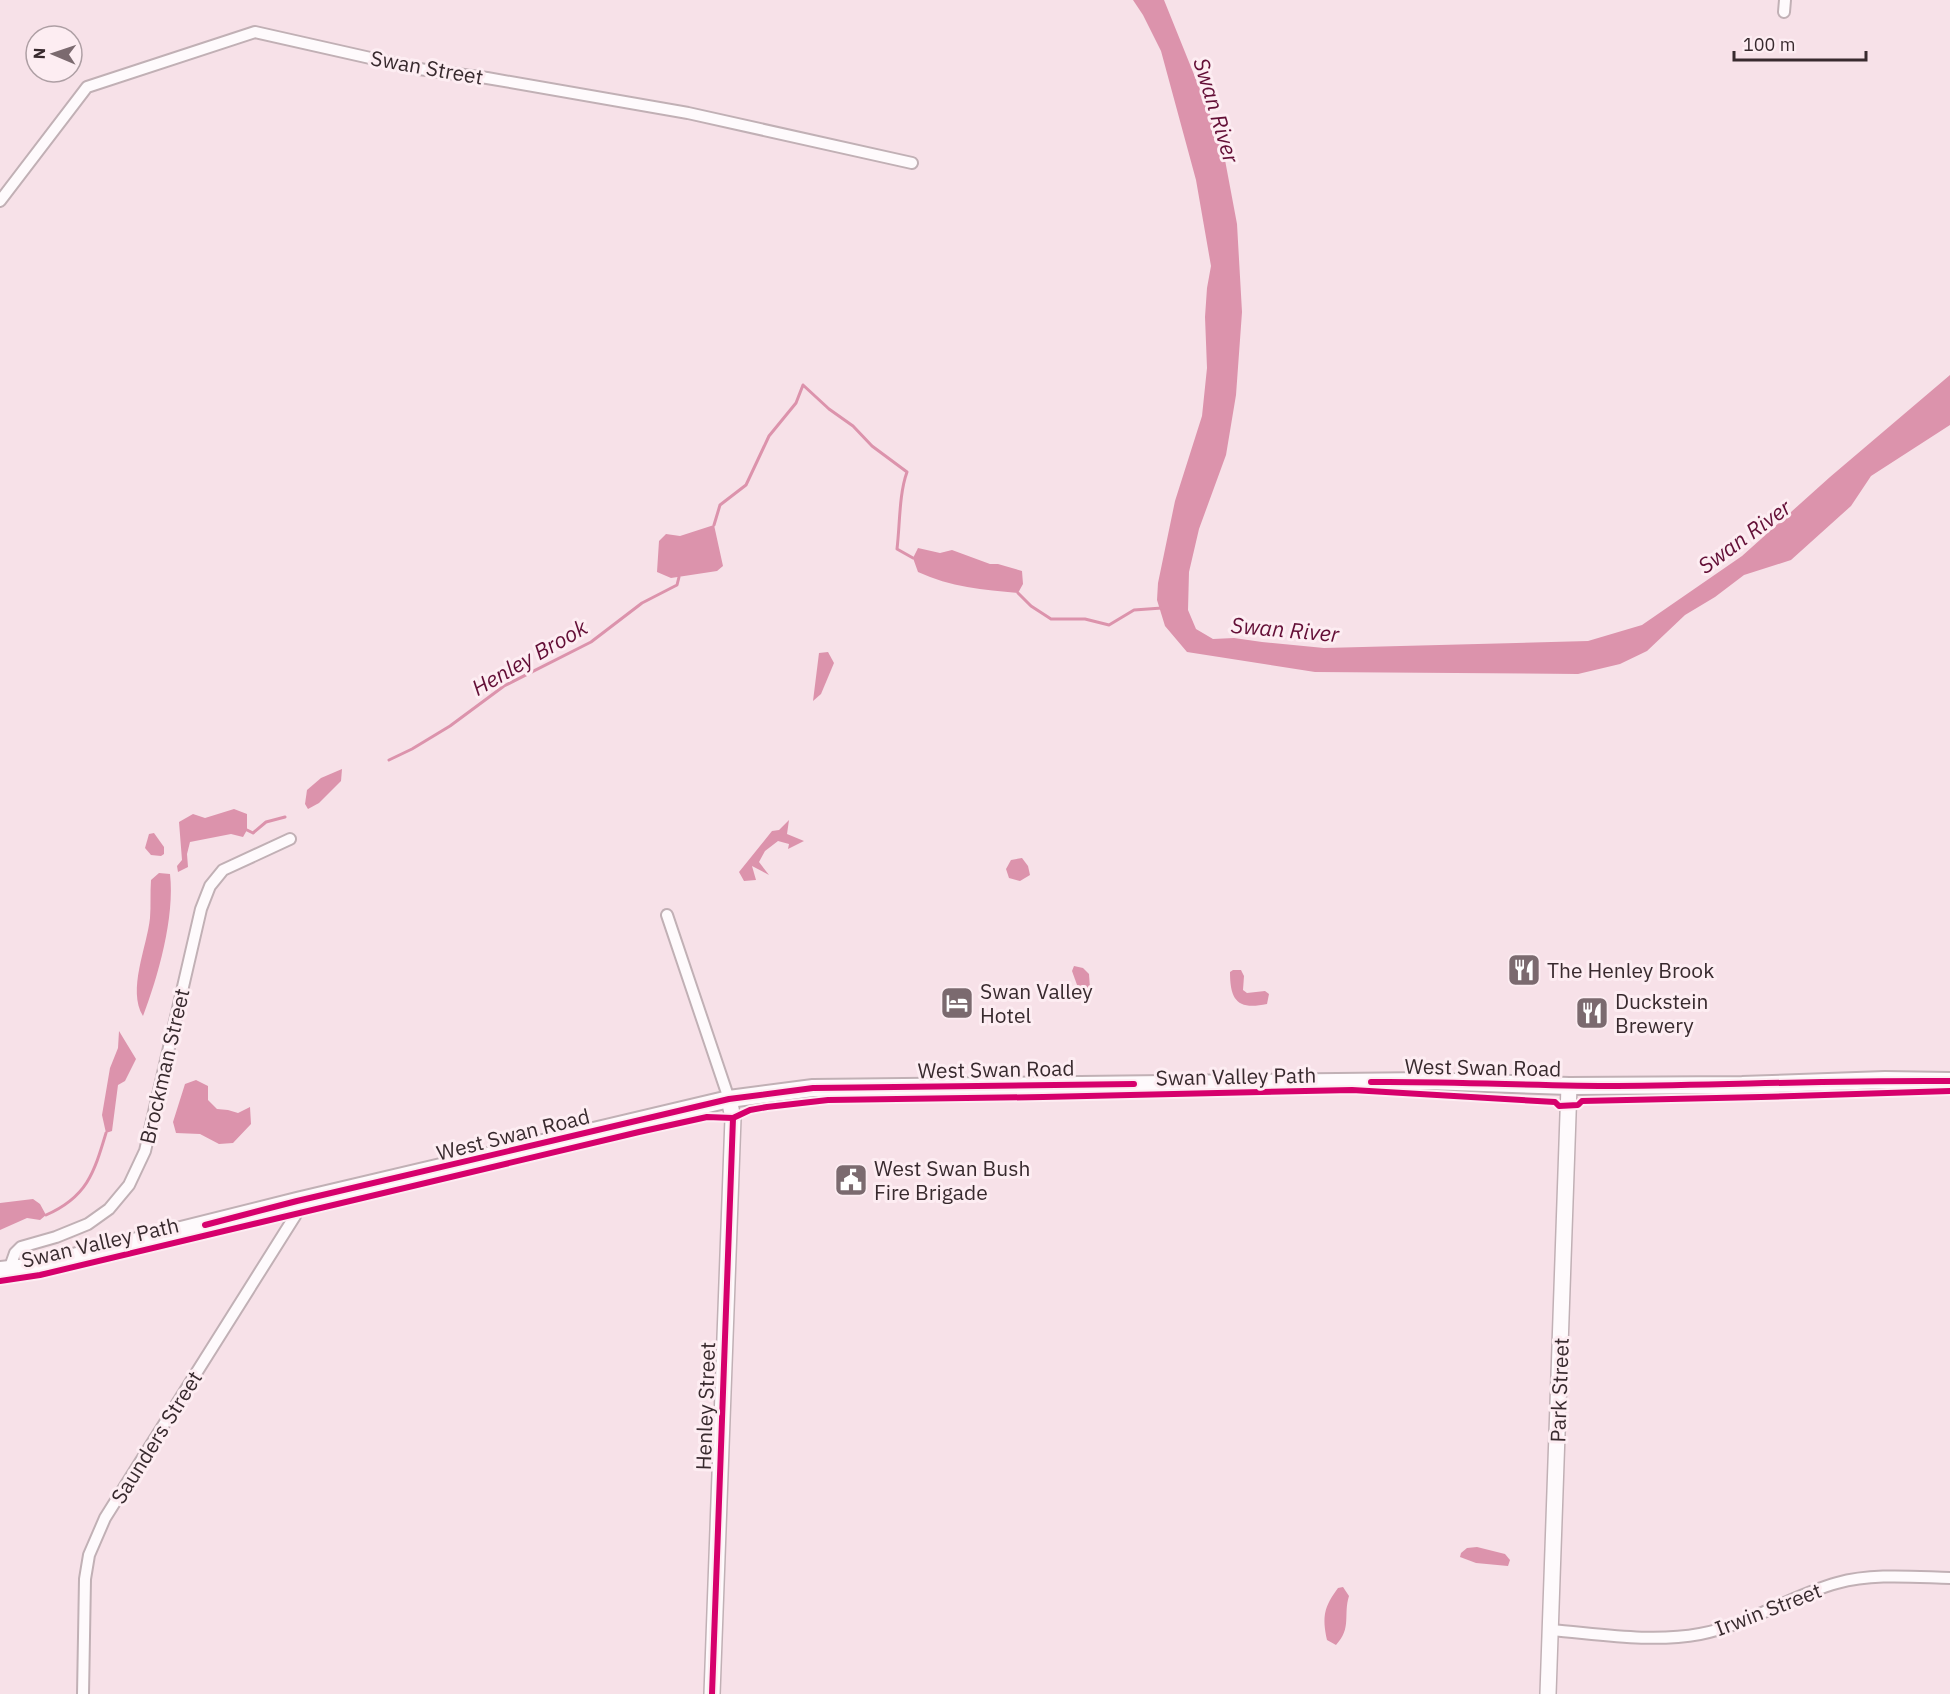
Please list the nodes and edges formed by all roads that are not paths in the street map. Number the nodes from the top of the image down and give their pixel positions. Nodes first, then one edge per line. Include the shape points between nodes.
1 (1785, 0) edge
2 (1784, 12) dead end
3 (912, 163) dead end
4 (0, 201) edge
5 (290, 840) dead end
6 (667, 915) dead end
7 (1950, 1081) edge
8 (1569, 1086) junction
9 (729, 1099) junction
10 (297, 1201) junction
11 (4, 1270) edge
12 (1950, 1578) edge
13 (1551, 1630) junction
14 (83, 1694) edge
15 (712, 1694) edge
16 (1548, 1694) edge

1 - 2 street
3 - 4 street, Swan Street via 688,113 418,69 255,32 87,87
5 - 11 street, Brockman Street via 223,870 210,886 201,909 145,1151 129,1185 109,1209 88,1224 21,1247
6 - 9 street, Henley Street
7 - 8 main road, West Swan Road
8 - 9 main road, West Swan Road via 1416,1081 813,1088
8 - 13 street, Park Street
9 - 10 main road, West Swan Road
9 - 15 street, Henley Street via 733,1118
10 - 11 main road, West Swan Road via 46,1264
10 - 14 street, Saunders Street via 295,1215 101,1527 89,1555 85,1579
12 - 13 street, Irwin Street via 1881,1576 1837,1583 1699,1634 1646,1638
13 - 16 street, Park Street

